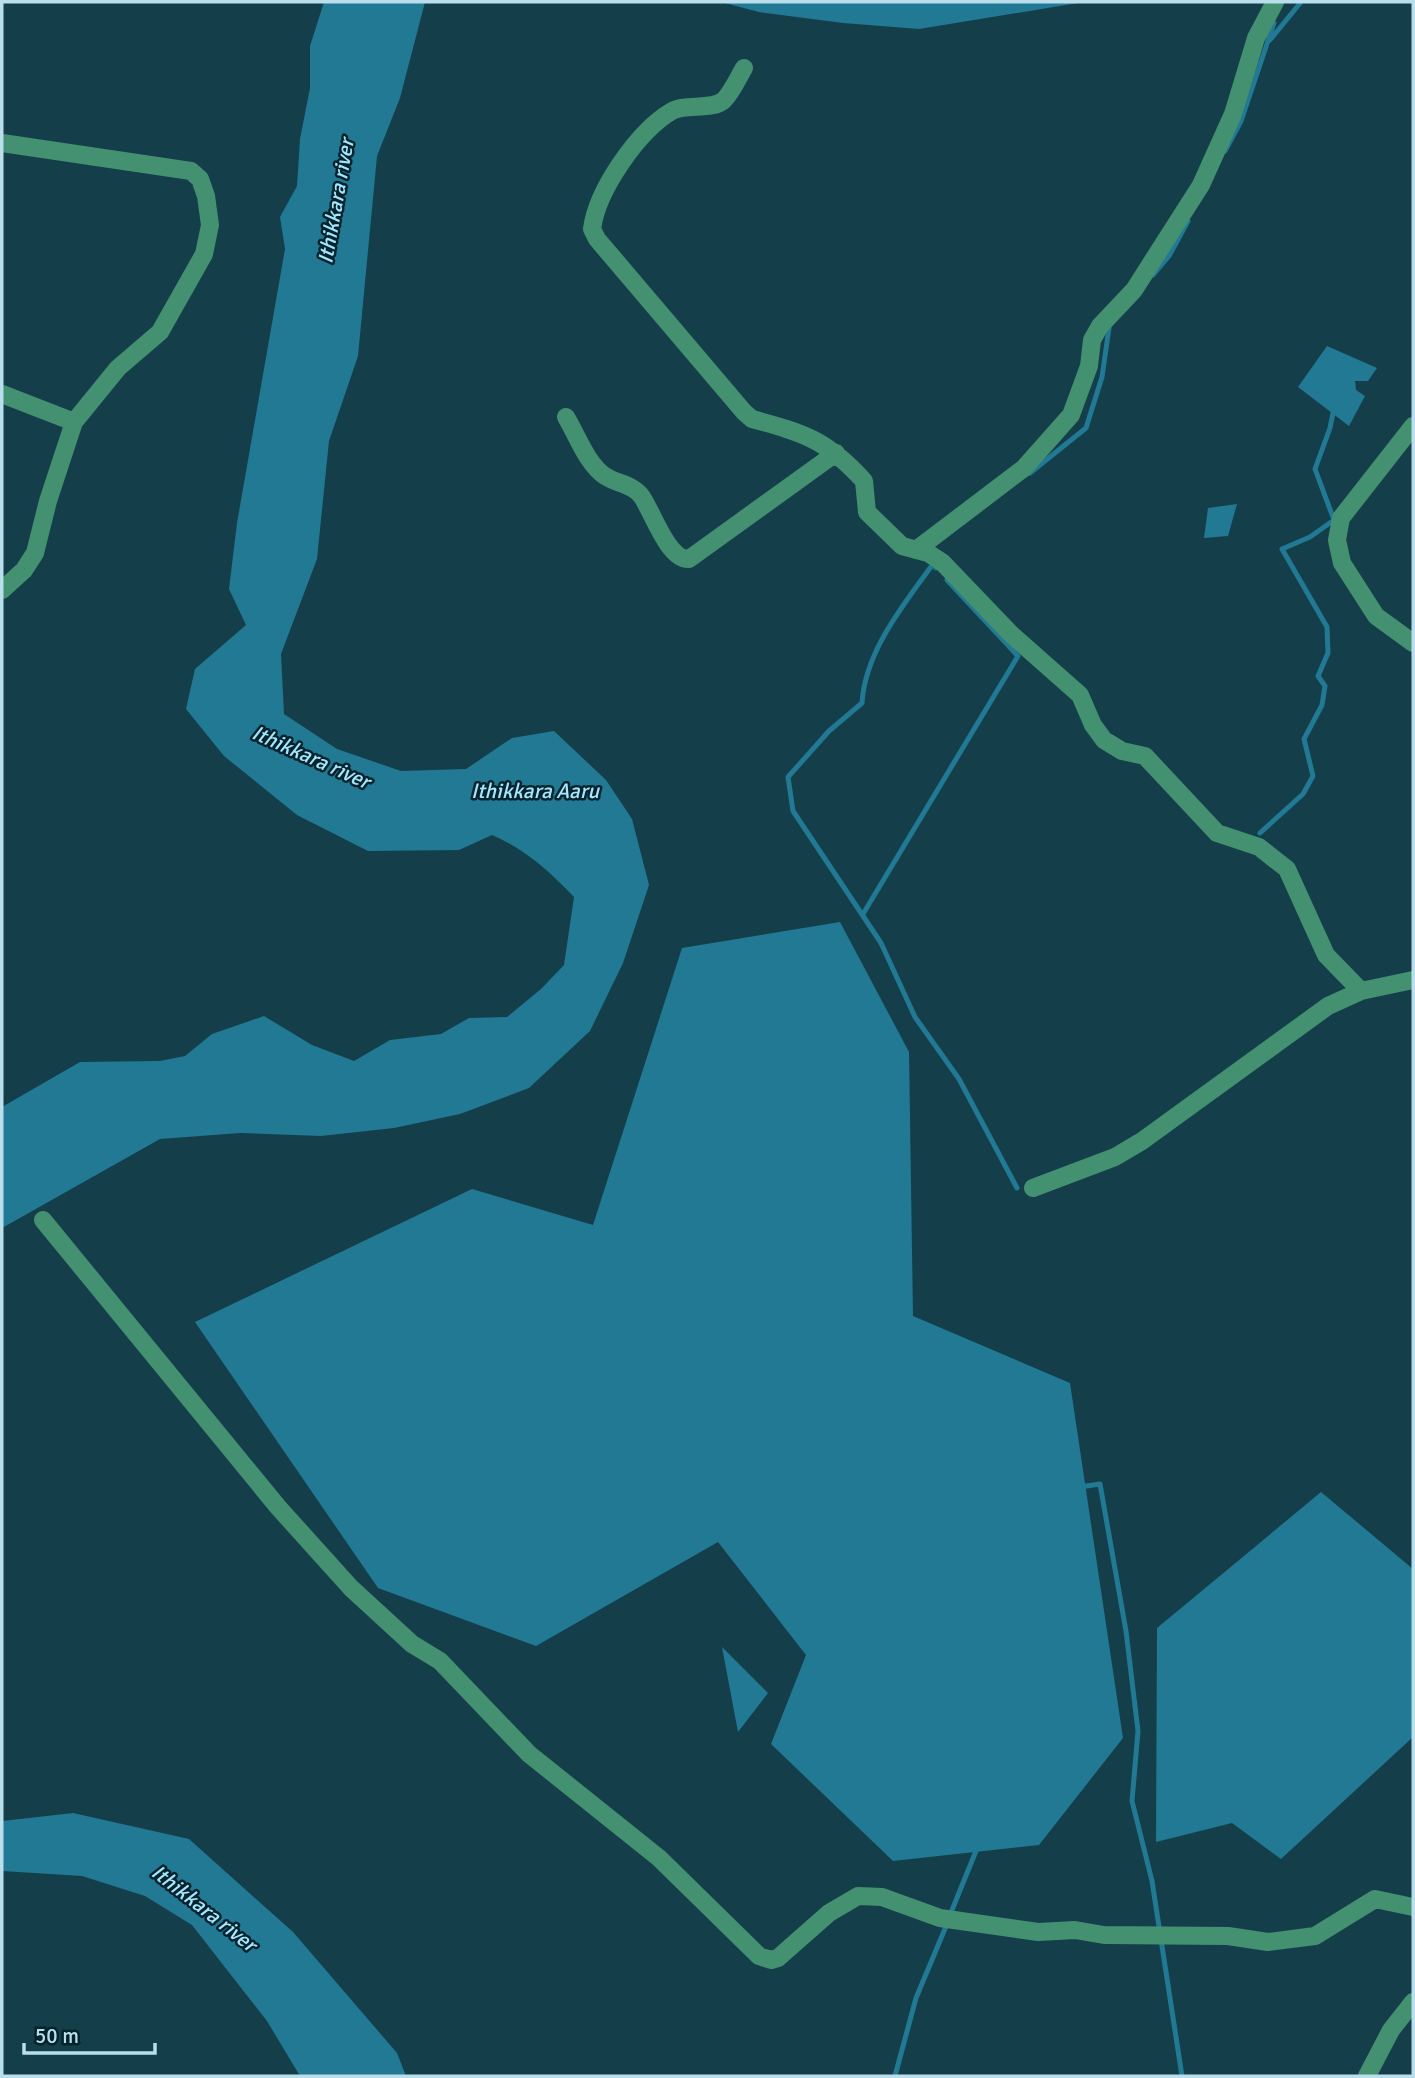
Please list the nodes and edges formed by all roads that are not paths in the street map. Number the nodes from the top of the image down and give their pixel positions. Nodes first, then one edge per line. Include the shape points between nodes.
1 (1275, 2) edge
2 (744, 68) dead end
3 (2, 143) edge
4 (2, 394) edge
5 (566, 416) dead end
6 (74, 422) junction
7 (1413, 426) edge
8 (836, 453) junction
9 (916, 550) junction
10 (2, 590) edge
11 (1413, 643) edge
12 (1413, 981) edge
13 (1361, 991) junction
14 (1033, 1188) dead end
15 (44, 1220) dead end
16 (1413, 1907) edge
17 (1413, 2002) edge
18 (1367, 2076) edge

1 - 9 street via 1266,12 1233,114 1201,185 1134,290 1092,340 1089,366 1070,415 1024,468
2 - 8 street via 724,99 673,110 637,141 603,195 592,229 744,412 752,419 815,438
3 - 6 street via 191,171 200,179 206,196 210,225 204,254 174,311 160,332 94,393
4 - 6 street
5 - 8 street via 594,466 607,478 638,492 673,553 684,560
6 - 10 street via 35,553
7 - 11 street via 1341,518 1337,540 1342,563 1377,616
8 - 9 street via 864,481 867,512 902,546
9 - 13 street via 942,562 1080,695 1104,740 1122,751 1145,756 1217,833 1259,848 1287,869 1326,955
12 - 13 street
13 - 14 street via 1328,1006 1142,1141 1115,1157
15 - 16 street via 278,1507 351,1588 412,1644 440,1661 529,1754 659,1858 750,1950 771,1961 829,1913 858,1896 882,1897 940,1918 973,1924 1038,1931 1228,1936 1268,1942 1315,1936 1375,1899
17 - 18 street via 1391,2029

